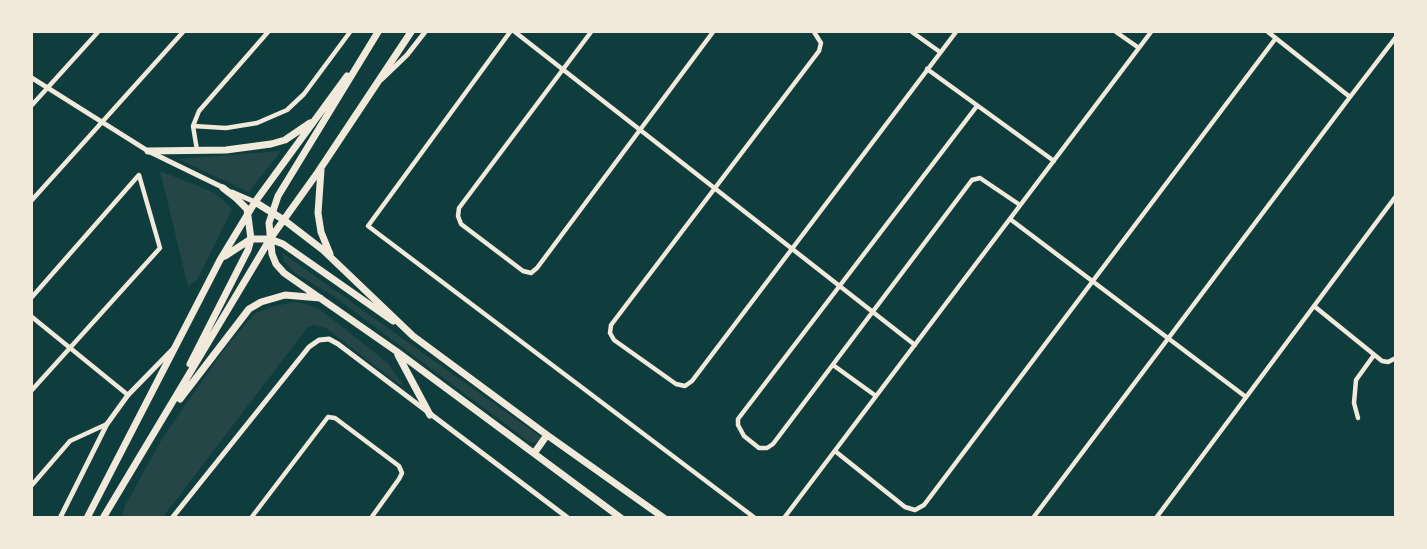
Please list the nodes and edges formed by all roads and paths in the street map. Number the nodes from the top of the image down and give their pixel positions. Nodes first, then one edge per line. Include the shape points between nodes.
1 (98, 32) edge
2 (183, 32) edge
3 (268, 32) edge
4 (350, 32) edge
5 (378, 32) edge
6 (411, 32) edge
7 (425, 32) edge
8 (512, 32) edge
9 (591, 32) edge
10 (713, 32) edge
11 (814, 32) edge
12 (912, 32) edge
13 (956, 32) edge
14 (1116, 32) edge
15 (1152, 32) edge
16 (1268, 32) edge
17 (1395, 37) edge
18 (1276, 38) junction
19 (1139, 48) junction
20 (940, 52) junction
21 (563, 69) junction
22 (927, 69) junction
23 (32, 78) edge
24 (375, 85) junction
25 (47, 88) junction
26 (1350, 96) junction
27 (32, 105) edge
28 (977, 106) junction
29 (316, 119) junction
30 (102, 122) junction
31 (193, 126) junction
32 (639, 128) junction
33 (148, 151) junction
34 (197, 151) junction
35 (1054, 161) junction
36 (321, 167) junction
37 (223, 188) junction
38 (715, 188) junction
39 (1395, 196) edge
40 (32, 200) edge
41 (255, 202) junction
42 (1020, 205) junction
43 (272, 213) junction
44 (248, 215) junction
45 (1010, 219) junction
46 (284, 220) junction
47 (251, 239) junction
48 (270, 239) junction
49 (792, 249) junction
50 (332, 258) junction
51 (220, 260) junction
52 (1093, 282) junction
53 (839, 285) junction
54 (32, 297) edge
55 (322, 298) junction
56 (1314, 306) junction
57 (873, 312) junction
58 (32, 317) edge
59 (413, 336) junction
60 (1168, 339) junction
61 (915, 345) junction
62 (175, 347) junction
63 (69, 348) junction
64 (396, 351) junction
65 (1374, 355) junction
66 (1395, 358) edge
67 (833, 365) junction
68 (32, 390) edge
69 (128, 395) junction
70 (876, 396) junction
71 (1246, 397) junction
72 (430, 415) junction
73 (1358, 418) dead end
74 (107, 424) junction
75 (160, 424) junction
76 (547, 435) junction
77 (835, 451) junction
78 (535, 452) junction
79 (32, 485) edge
80 (105, 516) edge
81 (60, 517) edge
82 (87, 517) edge
83 (172, 517) edge
84 (251, 517) edge
85 (372, 517) edge
86 (568, 517) edge
87 (621, 517) edge
88 (664, 517) edge
89 (755, 517) edge
90 (784, 517) edge
91 (1033, 517) edge
92 (1156, 517) edge

1 - 25 street
2 - 30 street
3 - 31 street via 207,100
4 - 31 street via 287,110 257,123 226,128
5 - 29 main road
5 - 43 main road
6 - 24 main road
7 - 24 street
8 - 21 street
8 - 89 street via 368,226
9 - 21 street
10 - 32 street
11 - 38 street via 821,43 819,51
12 - 20 street
13 - 20 street
14 - 19 street
15 - 19 street
16 - 18 street
17 - 26 street
18 - 26 street
18 - 52 street
19 - 35 street
20 - 22 street
21 - 32 street
21 - 32 street via 459,208 461,224 531,273
22 - 28 street
22 - 49 street
23 - 25 street
24 - 36 main road
25 - 27 street
25 - 30 street
26 - 60 street
28 - 35 street
28 - 53 street
29 - 34 main road via 271,144
29 - 41 main road
30 - 33 street
30 - 40 street
31 - 34 street
32 - 38 street
33 - 34 main road
33 - 37 street
35 - 42 street
36 - 46 main road
36 - 50 main road via 319,223
37 - 41 street
37 - 44 main road via 243,204
38 - 49 street
38 - 49 street via 611,325 614,340 685,386
39 - 56 street
41 - 43 main road
41 - 44 main road
42 - 45 street
42 - 57 street via 981,178 972,180
43 - 46 main road
43 - 48 main road
44 - 47 main road
44 - 51 main road
45 - 52 street
45 - 61 street
46 - 48 main road
46 - 50 main road
47 - 48 main road
47 - 51 main road
47 - 75 main road
48 - 55 main road via 272,254 284,273
48 - 59 main road
48 - 75 main road
49 - 53 street
50 - 59 main road
51 - 62 main road
52 - 60 street
52 - 77 street via 924,505 915,510 905,507
53 - 57 street
53 - 67 street via 738,419 744,436 759,448 768,448
54 - 63 street via 139,175 160,248
55 - 64 main road
55 - 75 main road via 285,295 249,309
56 - 65 street
56 - 71 street
57 - 61 street
57 - 67 street
58 - 63 street
59 - 76 main road
60 - 71 street
60 - 91 street
61 - 70 street
62 - 69 street
62 - 82 main road
63 - 68 street
63 - 69 street
64 - 72 main road
64 - 78 main road
65 - 66 street via 1388,362
65 - 73 street via 1356,380
67 - 70 street
69 - 74 street
70 - 77 street
71 - 92 street
72 - 83 street via 338,344 319,340
72 - 86 street
74 - 79 street via 70,441
74 - 81 street
75 - 80 main road
76 - 78 main road
76 - 88 main road
77 - 90 street
78 - 87 main road
84 - 85 street via 328,417 399,466 399,479

